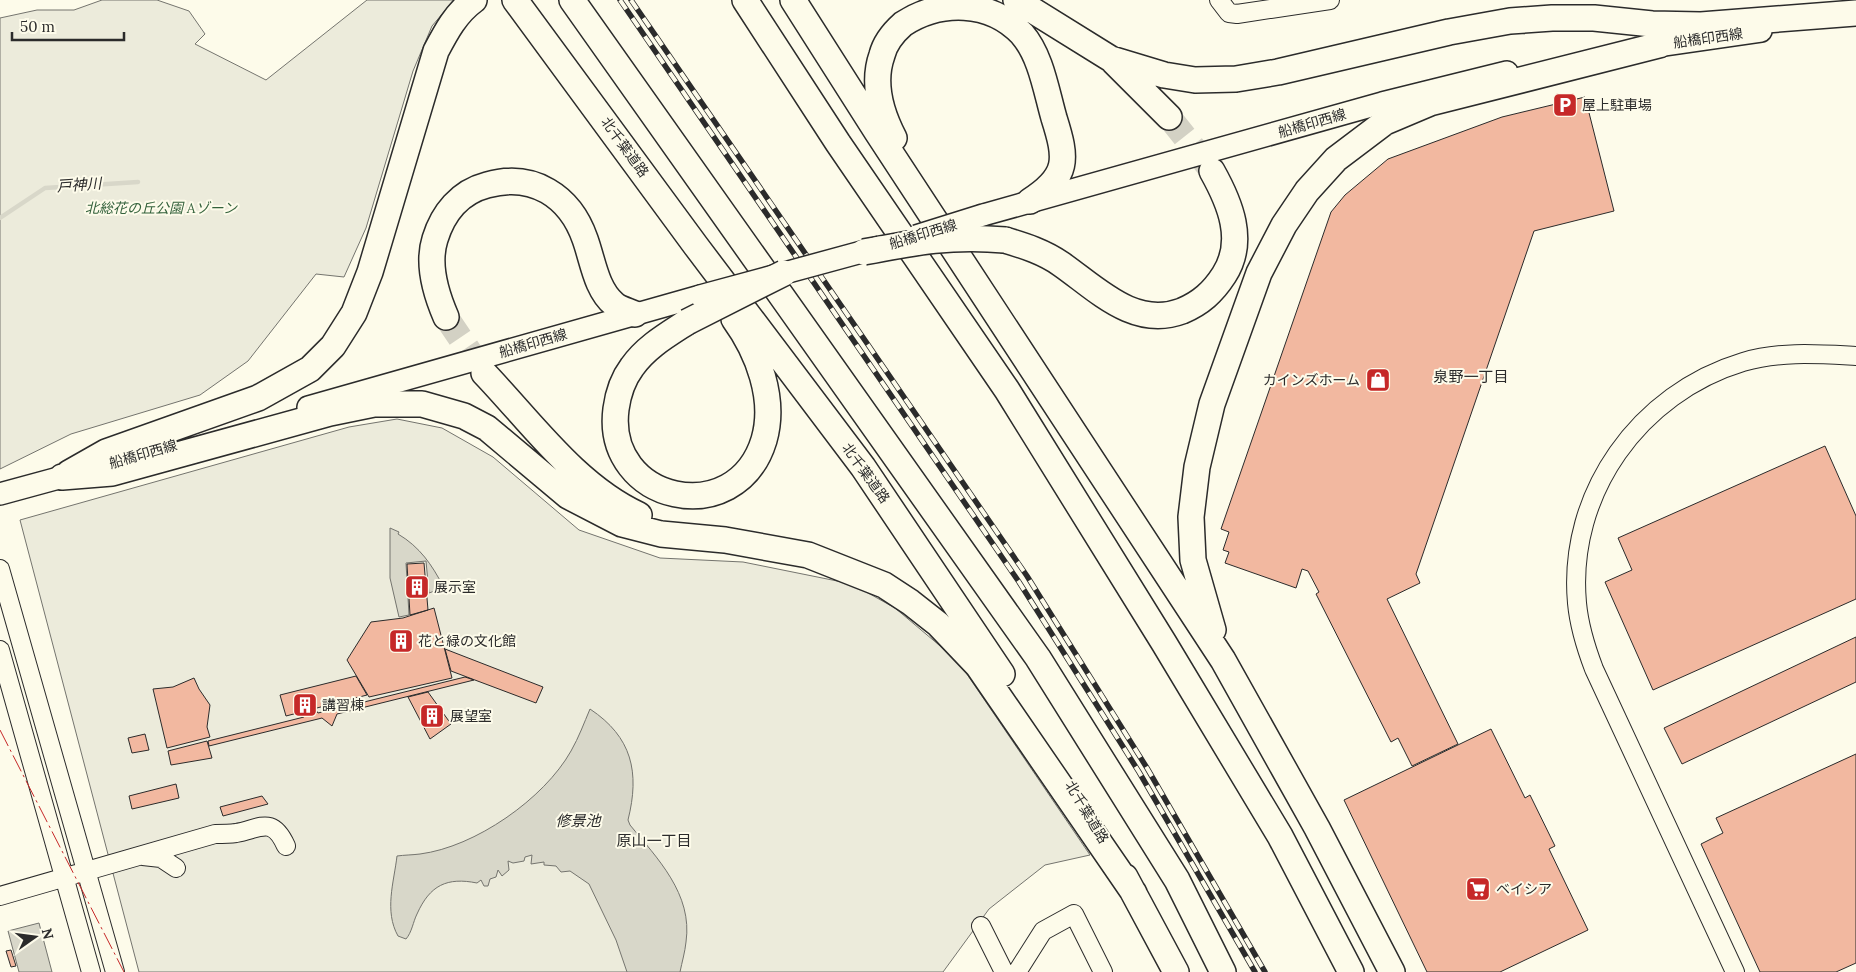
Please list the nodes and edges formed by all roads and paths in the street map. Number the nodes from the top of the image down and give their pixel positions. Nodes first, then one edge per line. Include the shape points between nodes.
1 (474, 0) edge
2 (516, 0) edge
3 (572, 0) edge
4 (745, 0) edge
5 (793, 0) edge
6 (1016, 0) edge
7 (1219, 0) edge
8 (1330, 0) edge
9 (1856, 13) edge
10 (1856, 25) edge
11 (1659, 45) junction
12 (1111, 59) junction
13 (574, 82) junction
14 (1168, 117) tunnel mouth
15 (1212, 172) tunnel mouth
16 (1030, 201) junction
17 (864, 252) junction
18 (784, 274) junction
19 (635, 314) junction
20 (446, 317) tunnel mouth
21 (1856, 356) edge
22 (484, 373) tunnel mouth
23 (1036, 374) junction
24 (62, 477) junction
25 (0, 494) edge
26 (725, 540) junction
27 (0, 569) edge
28 (0, 650) edge
29 (1223, 660) junction
30 (286, 846) dead end
31 (140, 856) junction
32 (176, 868) dead end
33 (86, 872) junction
34 (65, 878) junction
35 (1134, 893) junction
36 (0, 896) edge
37 (981, 926) dead end
38 (91, 972) edge
39 (115, 972) edge
40 (1004, 972) edge
41 (1017, 972) edge
42 (1103, 972) edge
43 (1176, 972) edge
44 (1223, 972) edge
45 (1351, 972) edge
46 (1392, 972) edge
47 (1735, 972) edge

1 - 24 highway via 449,27 436,51 370,272 354,313 333,346 310,369 272,391 106,452
2 - 13 highway, 北千葉道路
3 - 44 highway via 1038,658 1177,880
4 - 45 highway via 1012,398 1280,836
5 - 23 highway
6 - 12 highway
7 - 8 street via 1229,13 1237,14
9 - 12 highway via 1702,25 1578,18 1510,21 1236,79 1194,80
10 - 11 main road, 船橋印西線 via 1764,31
11 - 16 main road, 船橋印西線 via 1471,79
11 - 29 highway via 1430,103 1386,122 1336,159 1307,191 1284,225 1259,273 1212,404 1197,467 1191,518 1193,560
12 - 14 highway
13 - 18 highway, bridge via 585,109 747,337 766,397 768,427 759,456 727,488 699,497 668,494 643,480 627,463 614,421 618,393 632,367 656,341 687,322
13 - 35 highway, 北千葉道路 via 591,100 696,246 863,467 1011,687
15 - 17 highway, bridge via 1232,213 1235,239 1230,266 1214,291 1194,306 1171,315 1151,316 1117,304 1060,263 1032,248 1005,240 937,238
16 - 17 main road, 船橋印西線, bridge
16 - 23 highway via 1049,189 1060,173 1063,149 1038,63 1023,34 1004,14 976,3 958,0 935,4 915,14 894,32 882,54 877,86 885,120 903,156 1010,322
17 - 18 main road, 船橋印西線, bridge
18 - 19 main road, 船橋印西線, bridge
19 - 20 highway via 615,305 602,288 585,237 574,216 558,197 541,186 522,181 498,182 463,196 439,226 433,246 433,267 435,285
19 - 24 main road, 船橋印西線
21 - 47 street via 1776,356 1712,372 1684,387 1634,430 1611,462 1582,530 1577,603 1585,644
22 - 26 highway via 594,488 651,521
23 - 29 highway
24 - 25 main road, 船橋印西線
24 - 26 highway via 112,473 374,404 422,404 464,416 487,428 568,496 622,524 661,534
26 - 35 highway via 808,555 839,566 884,585 938,624 978,666
27 - 33 street
28 - 34 street
29 - 46 highway via 1317,828
30 - 31 street via 277,831 259,826 236,833 215,834
31 - 32 street via 161,858
31 - 33 street
33 - 34 street
33 - 39 street
34 - 36 street
34 - 38 street
35 - 43 highway, 北千葉道路
37 - 40 street
41 - 42 street via 1043,931 1074,914

